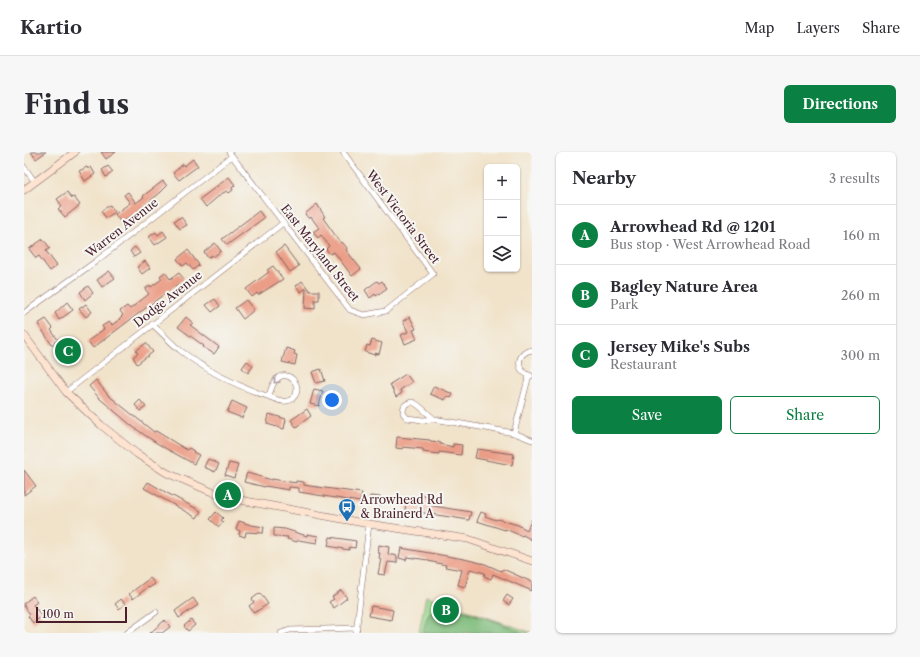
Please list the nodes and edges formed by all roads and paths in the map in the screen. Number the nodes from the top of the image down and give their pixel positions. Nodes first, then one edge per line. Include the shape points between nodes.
1 (75, 152) edge
2 (343, 152) edge
3 (230, 154) edge
4 (24, 167) edge
5 (35, 182) junction
6 (24, 190) edge
7 (283, 223) junction
8 (433, 274) joint
9 (24, 313) edge
10 (152, 324) junction
11 (24, 335) edge
12 (532, 350) edge
13 (530, 376) edge
14 (66, 392) junction
15 (269, 396) junction
16 (434, 419) junction
17 (514, 433) junction
18 (532, 440) edge
19 (369, 524) junction
20 (532, 560) edge
21 (156, 612) dead end
22 (356, 630) edge
23 (127, 633) edge
24 (282, 633) edge

1 - 5 street
2 - 8 street, West Victoria Street
3 - 7 street, East Maryland Street
3 - 9 street, Warren Avenue via 95,262
4 - 5 street
5 - 6 street
7 - 8 street, East Maryland Street via 350,310 364,315 386,311
7 - 10 street, Dodge Avenue
10 - 14 street, Dodge Avenue
10 - 15 street via 181,351 211,372 256,393
11 - 14 street
12 - 13 street via 526,351 519,362 521,370
13 - 17 street
14 - 19 street via 101,425 167,473 224,497
15 -> 15 street via 283,401 290,400 295,396 297,389 295,382 285,375 280,377 272,386
16 - 16 street via 413,402 403,407 403,413 407,418
16 - 17 street
17 - 18 street
19 - 20 street via 468,539
19 - 22 street
21 - 23 street
22 - 24 street via 290,630

